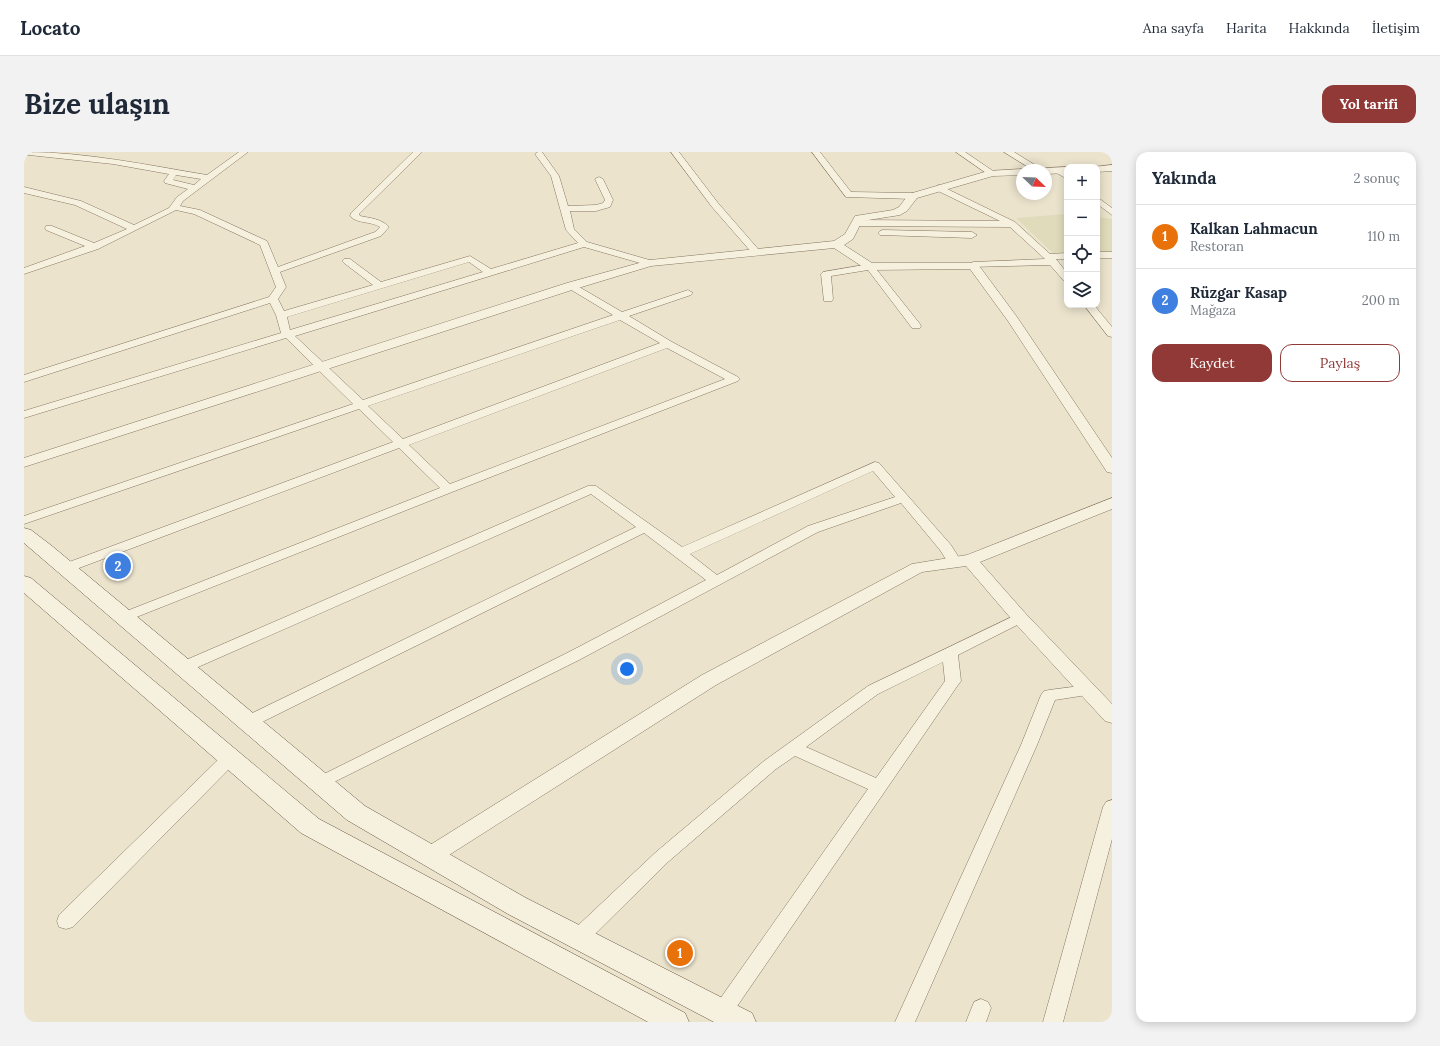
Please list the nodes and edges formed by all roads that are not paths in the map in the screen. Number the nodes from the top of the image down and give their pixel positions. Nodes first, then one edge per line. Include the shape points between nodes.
1 (244, 152) edge
2 (418, 152) edge
3 (675, 152) edge
4 (816, 152) edge
5 (960, 152) edge
6 (1008, 152) edge
7 (28, 153) edge
8 (539, 154) dead end
9 (1029, 164) edge
10 (1112, 168) edge
11 (1100, 169) edge
12 (1063, 170) edge
13 (1052, 171) edge
14 (1016, 172) edge
15 (174, 173) junction
16 (992, 173) junction
17 (206, 178) junction
18 (599, 179) dead end
19 (195, 188) junction
20 (939, 188) junction
21 (24, 190) edge
22 (913, 196) junction
23 (1100, 202) edge
24 (174, 207) junction
25 (565, 209) junction
26 (1112, 212) edge
27 (1012, 224) junction
28 (49, 228) dead end
29 (854, 228) junction
30 (134, 229) junction
31 (972, 235) dead end
32 (584, 244) junction
33 (836, 244) junction
34 (94, 247) junction
35 (756, 252) junction
36 (1100, 255) edge
37 (1112, 255) edge
38 (1064, 257) edge
39 (1050, 259) junction
40 (347, 261) dead end
41 (650, 263) junction
42 (973, 265) junction
43 (870, 267) junction
44 (24, 271) edge
45 (275, 271) junction
46 (488, 272) junction
47 (1064, 275) edge
48 (379, 285) junction
49 (571, 286) junction
50 (688, 293) dead end
51 (273, 299) junction
52 (828, 299) dead end
53 (1090, 308) edge
54 (281, 315) junction
55 (621, 316) junction
56 (916, 326) dead end
57 (286, 333) junction
58 (1112, 334) edge
59 (668, 344) junction
60 (322, 367) junction
61 (24, 379) edge
62 (362, 405) junction
63 (24, 415) edge
64 (401, 443) junction
65 (24, 464) edge
66 (1112, 469) edge
67 (448, 489) junction
68 (904, 498) junction
69 (1112, 503) edge
70 (24, 520) edge
71 (645, 527) junction
72 (24, 534) edge
73 (682, 554) junction
74 (962, 561) junction
75 (66, 568) junction
76 (716, 581) junction
77 (24, 582) edge
78 (124, 616) junction
79 (1020, 618) junction
80 (950, 652) junction
81 (184, 668) junction
82 (1088, 690) junction
83 (1111, 714) edge
84 (248, 722) junction
85 (793, 748) junction
86 (230, 758) junction
87 (320, 783) junction
88 (880, 787) junction
89 (1112, 807) edge
90 (430, 856) junction
91 (66, 920) dead end
92 (578, 938) junction
93 (732, 1017) edge
94 (675, 1022) edge
95 (904, 1022) edge
96 (1054, 1022) edge

1 - 17 street
2 - 45 street via 355,213 354,216 357,218 379,222 384,227 378,234
3 - 35 street via 715,205
4 - 22 street via 849,195
5 - 16 street
6 - 9 street
7 - 15 street via 113,162
8 - 25 street via 555,176
10 - 11 street
12 - 13 street
14 - 16 street
15 - 17 street
15 - 19 street via 168,181
16 - 20 street
17 - 19 street
18 - 25 street via 609,200 607,205
19 - 24 street
20 - 22 street
20 - 27 street
21 - 30 street via 78,204
22 - 29 street via 901,211 862,216
23 - 26 street
24 - 30 street
24 - 45 street via 197,212 264,242
25 - 32 street via 570,230
27 - 29 street
27 - 39 street
28 - 34 street
29 - 31 street
29 - 33 street via 847,239
30 - 34 street
32 - 41 street
32 - 46 street
33 - 35 street
33 - 43 street
34 - 44 street
35 - 41 street
36 - 37 street
38 - 39 street
39 - 42 street
39 - 47 street
40 - 48 street
41 - 49 street
42 - 43 street
42 - 66 street via 1013,320
43 - 52 street via 826,274
43 - 56 street
45 - 51 street via 281,287
46 - 48 street via 470,259
46 - 57 street
48 - 54 street
49 - 55 street
49 - 60 street
50 - 55 street
51 - 54 street
51 - 61 street
53 - 58 street
54 - 57 street
55 - 59 street
55 - 62 street
57 - 60 street
57 - 63 street
59 - 64 street
59 - 67 street via 734,379
60 - 62 street
60 - 65 street
62 - 64 street
62 - 70 street
64 - 67 street
64 - 75 street
67 - 78 street
68 - 73 street via 875,466
68 - 74 street via 946,548
68 - 76 street via 813,530
69 - 74 street
71 - 73 street
71 - 81 street via 592,489
71 - 84 street
72 - 75 main road
73 - 76 street
74 - 79 street
74 - 90 street via 918,568 708,680
75 - 78 main road
76 - 87 street via 574,656
77 - 86 main road
78 - 81 main road
79 - 80 street
79 - 82 street
80 - 85 street via 872,690
80 - 88 street via 953,681
81 - 84 main road
82 - 83 street
82 - 95 street via 1049,695
84 - 87 main road
85 - 88 street
85 - 92 street via 662,857
86 - 91 street
86 - 94 main road via 310,826
87 - 90 main road via 356,813
88 - 93 street
89 - 96 street
90 - 92 main road
92 - 93 main road

